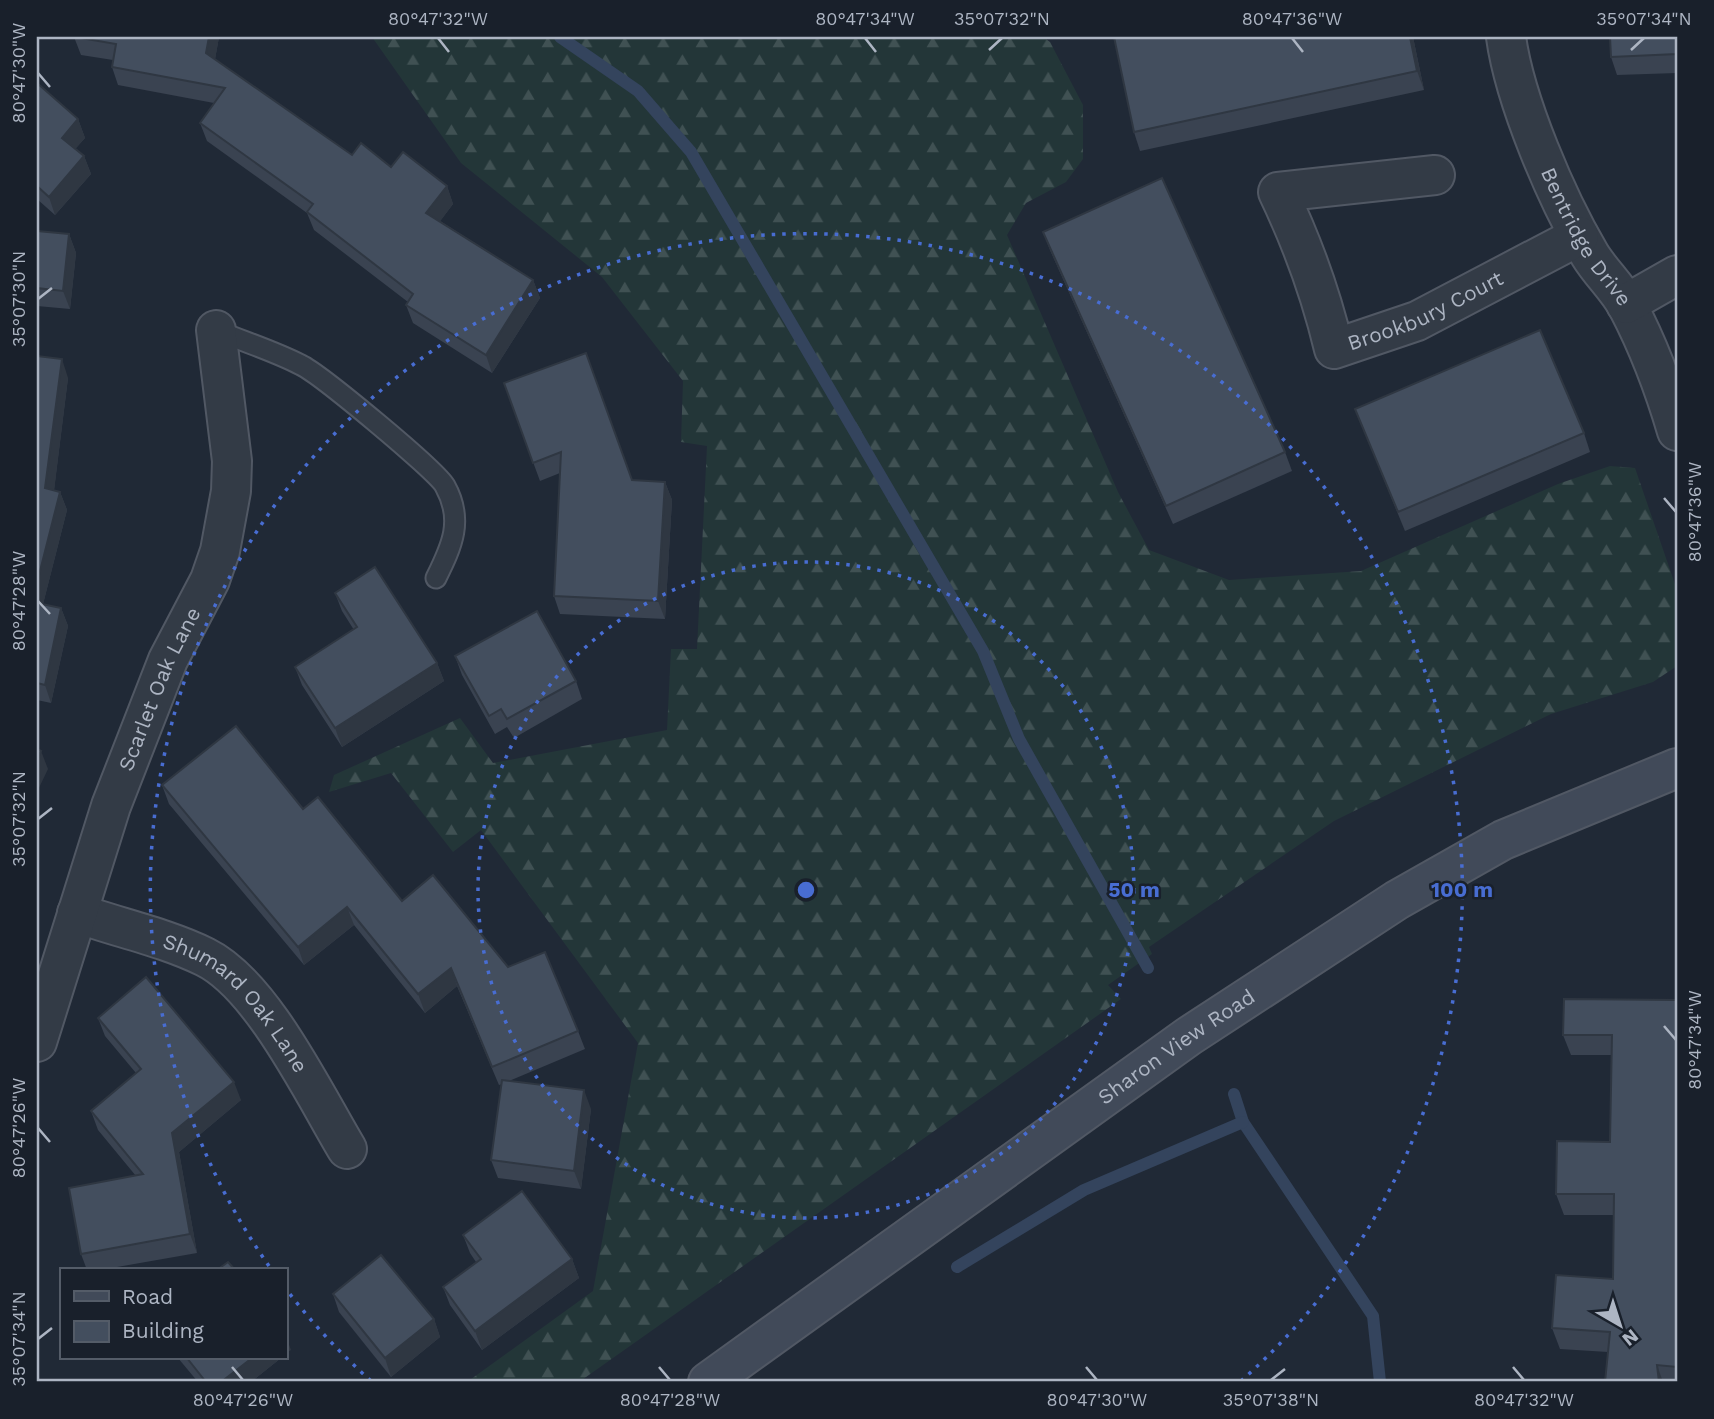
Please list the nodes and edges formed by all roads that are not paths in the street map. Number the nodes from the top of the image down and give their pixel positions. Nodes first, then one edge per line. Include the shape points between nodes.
1 (1506, 37) edge
2 (1435, 175) dead end
3 (1579, 236) junction
4 (1677, 275) edge
5 (1626, 304) junction
6 (216, 330) joint
7 (1677, 431) edge
8 (436, 578) dead end
9 (1677, 768) edge
10 (77, 914) junction
11 (37, 1042) edge
12 (347, 1150) dead end
13 (708, 1382) edge

1 - 3 street, Bentridge Drive via 1528,118
2 - 3 street, Brookbury Court via 1278,192 1298,233 1334,349 1417,321
3 - 5 street, Bentridge Drive
4 - 5 street
5 - 7 street, Bentridge Drive via 1657,365
6 - 8 lane via 303,365 444,485 454,515 454,543
6 - 10 street, Scarlet Oak Lane via 232,461 220,551 169,660 111,806
9 - 13 street, Sharon View Road via 1503,840 1397,900 1189,1036
10 - 11 street, Scarlet Oak Lane
10 - 12 street, Shumard Oak Lane via 160,939 206,957 227,972 257,999

